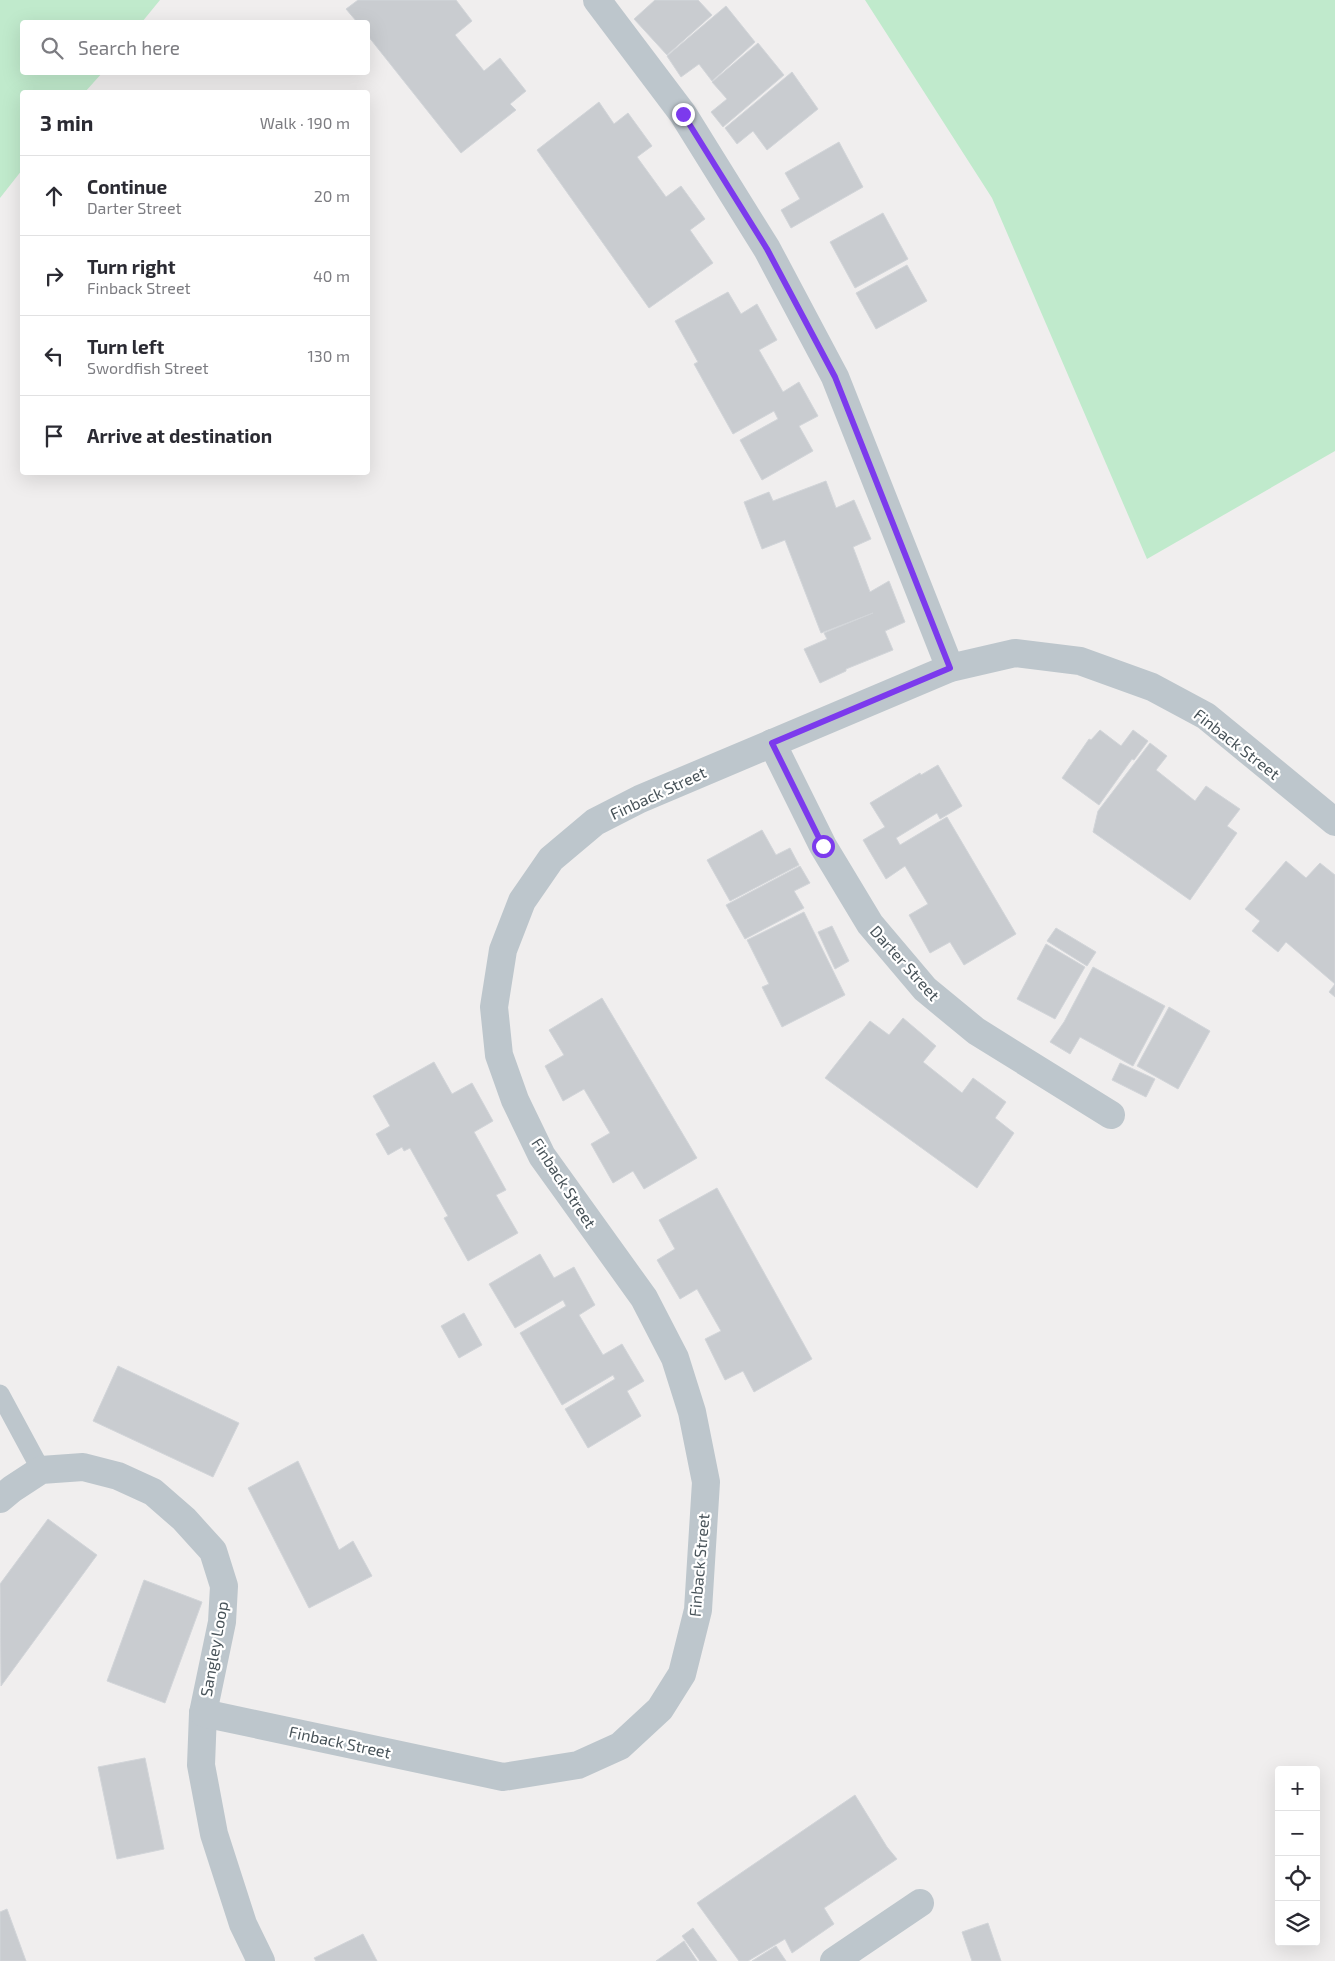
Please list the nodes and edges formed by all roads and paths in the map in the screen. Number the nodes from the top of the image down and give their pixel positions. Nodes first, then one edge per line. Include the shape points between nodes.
1 (598, 0) edge
2 (950, 668) junction
3 (772, 743) junction
4 (1335, 822) edge
5 (1111, 1115) dead end
6 (0, 1394) edge
7 (41, 1470) junction
8 (0, 1500) edge
9 (203, 1713) junction
10 (920, 1903) dead end
11 (262, 1961) edge
12 (834, 1961) edge

1 - 2 street via 683,114 767,249 835,377
2 - 3 street, Finback Street
2 - 4 street, Finback Street via 1015,653 1080,662 1152,687 1206,716
3 - 5 street, Darter Street via 823,846 870,924 924,989 976,1031
3 - 9 street, Finback Street via 640,798 595,822 552,859 522,901 509,934 503,950 494,1007 499,1055 542,1156 644,1298 675,1358 692,1412 706,1482 698,1610 682,1674 660,1709 620,1746 578,1765 503,1777
6 - 7 lane
7 - 8 street, Sangley Loop
7 - 9 street, Sangley Loop via 83,1467 118,1476 153,1492 213,1551 224,1586 222,1622
9 - 11 street, Sangley Loop via 201,1766 214,1834 243,1924
10 - 12 street

